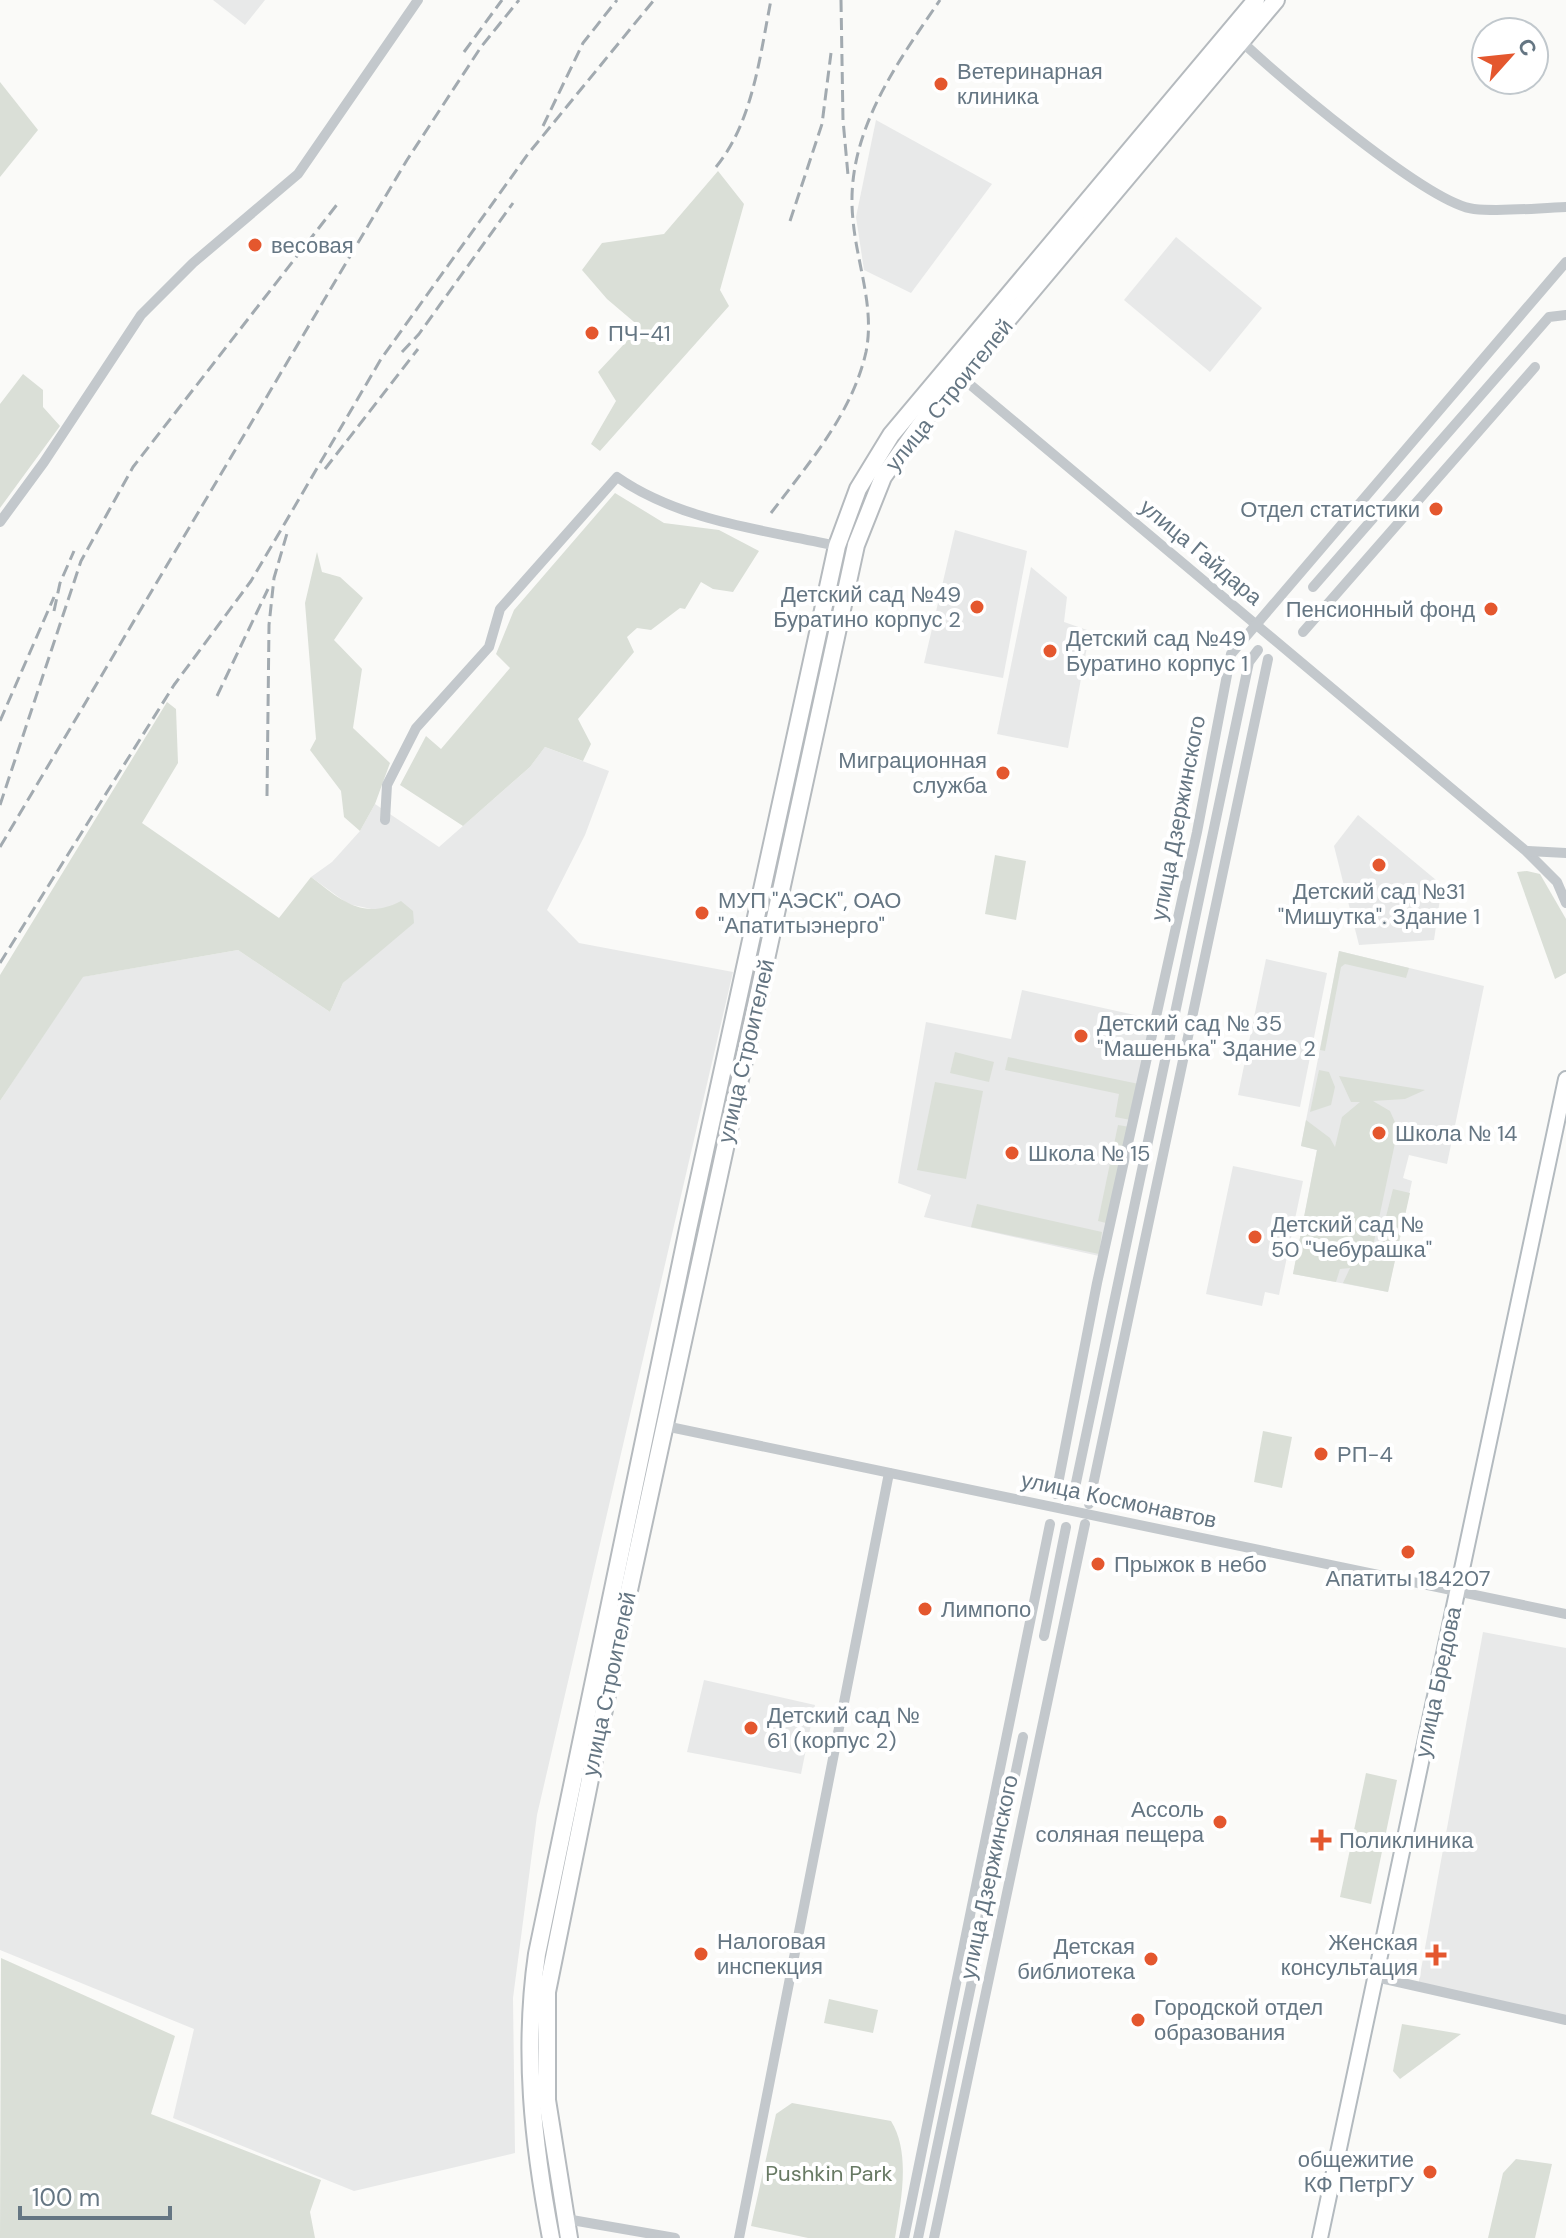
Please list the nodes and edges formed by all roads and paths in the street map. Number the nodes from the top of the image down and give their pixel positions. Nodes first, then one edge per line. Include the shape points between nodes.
1 (418, 0) edge
2 (1256, 0) edge
3 (1276, 0) edge
4 (1235, 36) junction
5 (1566, 207) edge
6 (1076, 227) junction
7 (1566, 262) edge
8 (1566, 315) edge
9 (948, 365) junction
10 (1535, 367) dead end
11 (961, 377) junction
12 (0, 522) edge
13 (837, 546) junction
14 (1313, 587) dead end
15 (1256, 624) junction
16 (1303, 632) dead end
17 (1258, 650) dead end
18 (1268, 659) dead end
19 (798, 730) junction
20 (815, 734) junction
21 (385, 820) dead end
22 (1526, 851) junction
23 (1566, 853) edge
24 (1566, 903) edge
25 (740, 997) junction
26 (757, 1002) junction
27 (1566, 1079) edge
28 (647, 1423) junction
29 (665, 1426) junction
30 (889, 1473) junction
31 (1056, 1494) dead end
32 (1073, 1497) dead end
33 (1089, 1504) dead end
34 (1050, 1524) dead end
35 (1085, 1524) dead end
36 (1066, 1527) dead end
37 (1458, 1591) junction
38 (1566, 1614) edge
39 (1044, 1636) dead end
40 (608, 1648) junction
41 (1023, 1737) dead end
42 (1376, 1977) junction
43 (1566, 2020) edge
44 (566, 2219) junction
45 (548, 2220) junction
46 (551, 2238) edge
47 (569, 2238) edge
48 (675, 2238) edge
49 (739, 2238) edge
50 (904, 2238) edge
51 (918, 2238) edge
52 (934, 2238) edge
53 (1320, 2238) edge

1 - 12 street via 298,174 141,315
2 - 4 main road, улица Строителей
3 - 4 main road, улица Строителей
4 - 5 street via 1401,172 1444,200 1474,209
4 - 6 main road, улица Строителей
6 - 9 main road, улица Строителей
6 - 11 main road, улица Строителей
7 - 15 street, улица Дзержинского
8 - 14 street via 1549,317
9 - 11 main road
9 - 13 main road, улица Строителей via 873,461
10 - 16 street
11 - 15 street, улица Гайдара
11 - 20 main road, улица Строителей via 896,457 873,499 856,545
13 - 19 main road, улица Строителей
13 - 21 street via 679,509 644,496 617,477 500,609 489,647 416,728 387,785
15 - 22 street, улица Гайдара
15 - 31 street, улица Дзержинского via 1231,654
17 - 32 street, улица Дзержинского via 1249,662
18 - 33 street
19 - 20 main road
19 - 25 main road, улица Строителей
20 - 26 main road, улица Строителей
22 - 23 street
22 - 24 street, улица Гайдара via 1557,882
25 - 26 main road
25 - 28 main road, улица Строителей
26 - 29 main road, улица Строителей
27 - 37 street, улица Бредова
28 - 29 main road
28 - 40 main road, улица Строителей
29 - 30 street, улица Космонавтов
29 - 40 main road, улица Строителей
30 - 37 street, улица Космонавтов
30 - 49 street
34 - 50 street, улица Дзержинского
35 - 52 street, улица Дзержинского
36 - 39 street
37 - 38 street, улица Космонавтов
37 - 42 street, улица Бредова
40 - 44 main road, улица Строителей via 547,1992 547,2100
40 - 45 main road, улица Строителей via 537,1954 530,2012 532,2124
41 - 51 street, улица Дзержинского
42 - 43 street
42 - 53 street, улица Бредова
44 - 45 main road
44 - 47 main road, улица Строителей
44 - 48 street
45 - 46 main road, улица Строителей

